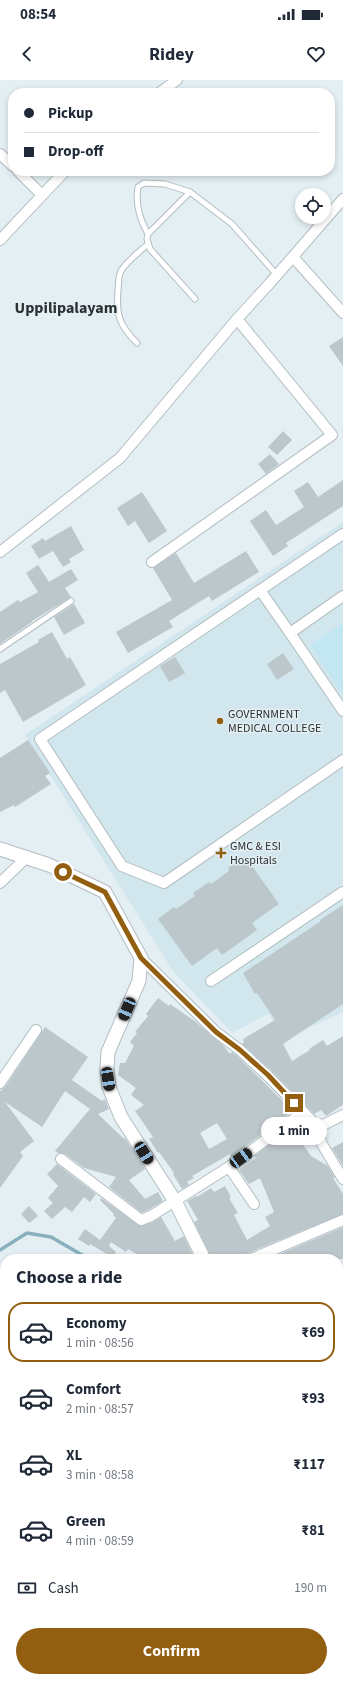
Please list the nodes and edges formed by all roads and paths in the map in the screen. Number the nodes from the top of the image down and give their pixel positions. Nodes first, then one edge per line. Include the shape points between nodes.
1 (177, 80) edge
2 (166, 88) edge
3 (0, 154) edge
4 (8, 161) edge
5 (23, 176) edge
6 (61, 176) edge
7 (190, 192) junction
8 (42, 194) junction
9 (342, 204) edge
10 (148, 234) junction
11 (0, 240) edge
12 (148, 244) junction
13 (293, 257) junction
14 (277, 275) junction
15 (195, 299) dead end
16 (343, 313) edge
17 (237, 319) junction
18 (137, 343) dead end
19 (343, 534) edge
20 (0, 552) edge
21 (152, 562) dead end
22 (260, 590) junction
23 (343, 596) edge
24 (71, 601) dead end
25 (290, 632) junction
26 (0, 649) edge
27 (343, 711) edge
28 (343, 760) edge
29 (0, 849) edge
30 (26, 858) junction
31 (0, 883) edge
32 (343, 892) edge
33 (141, 958) junction
34 (211, 981) dead end
35 (36, 1030) dead end
36 (0, 1082) edge
37 (303, 1112) junction
38 (343, 1115) edge
39 (315, 1124) junction
40 (61, 1159) dead end
41 (229, 1167) junction
42 (343, 1178) edge
43 (174, 1201) junction
44 (254, 1204) dead end
45 (343, 1220) edge
46 (201, 1254) edge
47 (262, 1254) edge

1 - 2 street
3 - 4 street
5 - 8 street
6 - 8 street
7 - 10 lane
7 - 10 lane via 165,184 144,183 138,187 136,195 141,222
7 - 14 lane via 232,224
8 - 11 street
9 - 13 street
10 - 12 lane
12 - 15 lane
12 - 18 lane via 125,267 120,276 117,306 120,321 124,331
13 - 14 street
13 - 16 street
14 - 17 street
17 - 20 street via 120,458
17 - 21 street via 332,434
19 - 22 street
22 - 25 street
22 - 28 street via 40,739 122,866 164,883
23 - 25 street
24 - 26 lane
25 - 27 street
29 - 30 street
30 - 31 street
30 - 33 street via 49,865 105,892
32 - 34 street
33 - 37 street via 216,1032 268,1075
33 - 43 street via 139,981 108,1052 109,1087 121,1117
35 - 36 street
37 - 39 street
37 - 41 street
38 - 39 street via 323,1125
39 - 42 street via 322,1144
40 - 43 street via 141,1220
41 - 43 street
41 - 44 street
43 - 46 street
45 - 47 street

